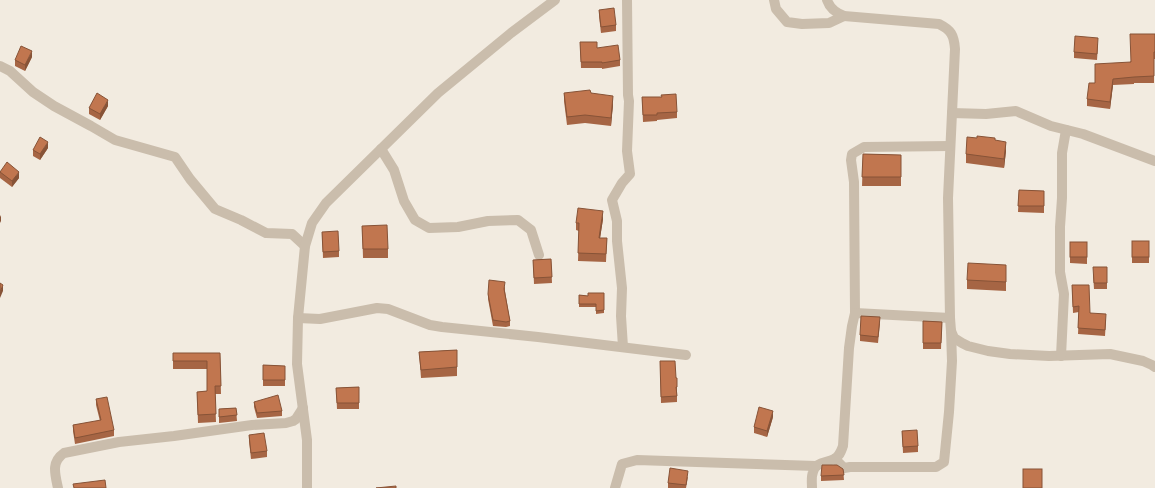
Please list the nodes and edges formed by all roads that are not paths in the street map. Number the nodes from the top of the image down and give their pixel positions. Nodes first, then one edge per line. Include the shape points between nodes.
1 (555, 0) edge
2 (627, 0) edge
3 (774, 0) edge
4 (827, 0) edge
5 (844, 16) junction
6 (0, 66) edge
7 (952, 113) junction
8 (1066, 130) junction
9 (950, 146) junction
10 (381, 149) junction
11 (1155, 161) edge
12 (305, 246) junction
13 (539, 255) dead end
14 (855, 314) junction
15 (298, 318) junction
16 (950, 318) junction
17 (951, 331) junction
18 (623, 347) junction
19 (686, 355) dead end
20 (1061, 356) junction
21 (1155, 368) edge
22 (303, 408) junction
23 (834, 459) junction
24 (816, 466) junction
25 (58, 488) edge
26 (307, 488) edge
27 (616, 488) edge
28 (812, 488) edge

1 - 10 street via 438,93
2 - 18 street via 627,151 630,174 612,200 617,221
3 - 5 street via 776,9 787,22 829,23
4 - 5 street via 833,10
5 - 7 street via 939,24 946,28 954,39 955,48
6 - 12 street via 54,106 115,140 175,157 215,209 266,232 292,234
7 - 8 street via 986,114 1016,111
7 - 9 street
8 - 11 street
8 - 20 street via 1062,153 1060,227 1060,272 1064,294
9 - 14 street via 864,147 852,154
9 - 16 street
10 - 12 street via 326,203 312,223
10 - 13 street via 394,170 404,200 415,220 429,228 518,220 531,230
12 - 15 street
14 - 16 street
14 - 23 street via 849,348 843,446 840,455
15 - 18 street via 320,319 377,308 388,309 442,327
15 - 22 street via 297,364
16 - 17 street
17 - 20 street via 954,338 962,343 988,351
17 - 23 street via 952,361 944,462 936,467 844,468
18 - 19 street
20 - 21 street via 1110,354 1143,361
22 - 25 street via 296,419 286,423 119,442 64,453 55,465
22 - 26 street via 307,440
23 - 24 street
24 - 27 street via 637,460 622,464
24 - 28 street via 813,470

